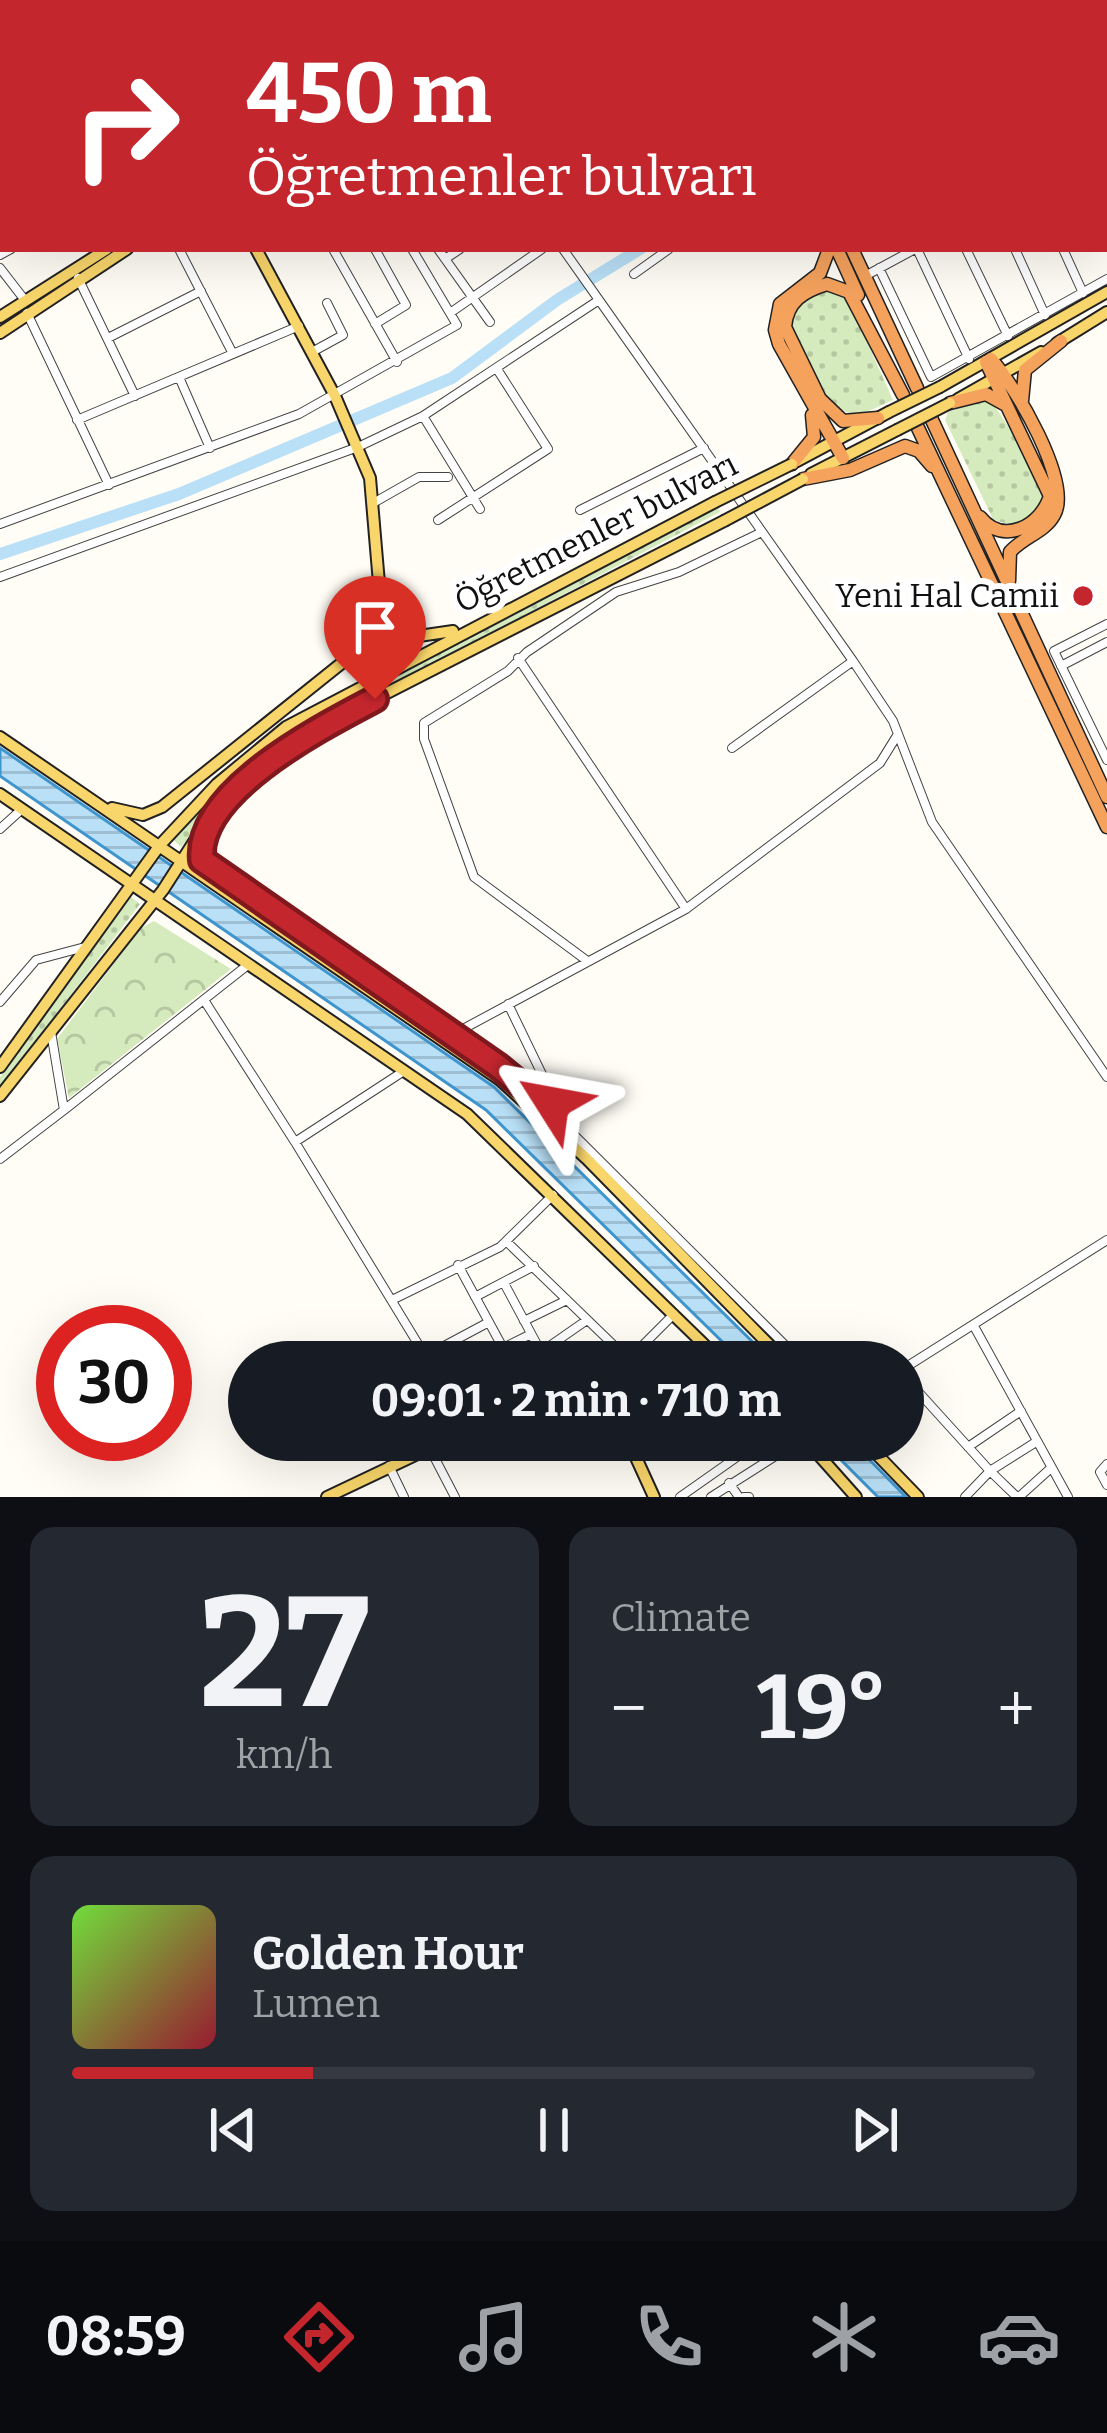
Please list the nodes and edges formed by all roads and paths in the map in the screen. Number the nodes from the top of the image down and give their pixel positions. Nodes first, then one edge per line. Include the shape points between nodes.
1 (103, 252) edge
2 (122, 252) edge
3 (181, 252) edge
4 (258, 252) edge
5 (335, 252) edge
6 (377, 252) edge
7 (414, 252) edge
8 (440, 252) edge
9 (456, 252) edge
10 (538, 252) edge
11 (565, 252) edge
12 (665, 252) edge
13 (832, 252) edge
14 (834, 252) edge
15 (853, 252) edge
16 (910, 252) edge
17 (917, 252) edge
18 (967, 252) edge
19 (1016, 252) edge
20 (1064, 252) edge
21 (445, 259) junction
22 (0, 268) edge
23 (879, 268) junction
24 (634, 274) dead end
25 (865, 276) junction
26 (78, 278) junction
27 (1107, 279) edge
28 (201, 291) junction
29 (1107, 292) edge
30 (1083, 293) junction
31 (472, 298) junction
32 (599, 300) junction
33 (327, 304) dead end
34 (25, 305) junction
35 (1107, 312) edge
36 (450, 313) junction
37 (1045, 315) junction
38 (0, 317) edge
39 (490, 322) dead end
40 (375, 324) junction
41 (299, 326) junction
42 (0, 333) edge
43 (1008, 336) junction
44 (108, 338) junction
45 (1061, 340) junction
46 (312, 352) junction
47 (233, 354) junction
48 (968, 359) junction
49 (988, 361) junction
50 (397, 362) junction
51 (497, 369) junction
52 (998, 376) junction
53 (179, 377) junction
54 (917, 388) dead end
55 (135, 396) junction
56 (806, 396) junction
57 (336, 400) junction
58 (950, 403) junction
59 (1010, 410) junction
60 (883, 415) junction
61 (423, 416) junction
62 (1028, 419) junction
63 (932, 420) dead end
64 (77, 421) junction
65 (917, 426) dead end
66 (357, 443) junction
67 (831, 443) junction
68 (210, 448) junction
69 (704, 448) junction
70 (843, 458) junction
71 (949, 458) junction
72 (792, 464) junction
73 (448, 477) dead end
74 (802, 479) junction
75 (109, 485) junction
76 (472, 496) junction
77 (952, 498) junction
78 (375, 502) junction
79 (480, 508) dead end
80 (580, 510) dead end
81 (438, 520) dead end
82 (0, 524) edge
83 (763, 532) junction
84 (0, 577) edge
85 (613, 586) junction
86 (1023, 622) junction
87 (1107, 623) edge
88 (474, 626) junction
89 (383, 630) junction
90 (1107, 642) edge
91 (518, 658) junction
92 (853, 661) junction
93 (1061, 666) junction
94 (307, 694) junction
95 (297, 720) junction
96 (898, 734) junction
97 (0, 737) edge
98 (732, 748) dead end
99 (1107, 760) edge
100 (0, 794) edge
101 (1107, 796) edge
102 (90, 798) junction
103 (22, 809) junction
104 (214, 818) junction
105 (1107, 827) edge
106 (0, 829) edge
107 (158, 847) junction
108 (180, 863) junction
109 (135, 879) junction
110 (159, 895) junction
111 (686, 910) junction
112 (86, 947) junction
113 (586, 960) junction
114 (249, 964) junction
115 (204, 1000) junction
116 (0, 1001) edge
117 (508, 1004) junction
118 (51, 1032) junction
119 (447, 1038) junction
120 (0, 1067) edge
121 (404, 1070) junction
122 (1107, 1077) edge
123 (0, 1096) edge
124 (549, 1108) junction
125 (64, 1110) junction
126 (295, 1142) junction
127 (0, 1159) edge
128 (554, 1194) junction
129 (506, 1240) junction
130 (1107, 1240) edge
131 (458, 1265) junction
132 (534, 1266) junction
133 (504, 1283) junction
134 (475, 1297) junction
135 (392, 1300) junction
136 (567, 1300) junction
137 (675, 1313) junction
138 (587, 1320) junction
139 (524, 1321) junction
140 (489, 1322) junction
141 (975, 1328) junction
142 (531, 1334) junction
143 (416, 1341) edge
144 (453, 1341) edge
145 (499, 1341) edge
146 (517, 1341) edge
147 (535, 1341) edge
148 (562, 1341) edge
149 (607, 1341) edge
150 (647, 1341) edge
151 (702, 1341) edge
152 (765, 1341) edge
153 (781, 1341) edge
154 (924, 1359) edge
155 (924, 1402) edge
156 (1021, 1411) junction
157 (1036, 1442) junction
158 (968, 1447) junction
159 (398, 1461) edge
160 (436, 1461) edge
161 (638, 1461) edge
162 (731, 1461) edge
163 (767, 1461) edge
164 (821, 1461) edge
165 (885, 1461) edge
166 (1107, 1464) edge
167 (388, 1465) junction
168 (1051, 1468) junction
169 (990, 1471) junction
170 (729, 1483) junction
171 (1107, 1485) edge
172 (327, 1497) edge
173 (404, 1497) edge
174 (455, 1497) edge
175 (654, 1497) edge
176 (680, 1497) edge
177 (711, 1497) edge
178 (744, 1497) edge
179 (856, 1497) edge
180 (918, 1497) edge
181 (965, 1497) edge
182 (1018, 1497) edge
183 (1068, 1497) edge

1 - 34 main road
2 - 26 main road
3 - 28 street
4 - 41 main road
5 - 40 street
6 - 40 street via 406,305
7 - 36 street
8 - 21 street
9 - 21 street
10 - 31 street
11 - 32 street
12 - 24 street
13 - 56 highway via 775,315 779,344
14 - 60 highway via 903,395 849,292 827,284 800,295 784,327 820,399 843,421
15 - 25 highway
16 - 23 street
17 - 48 street
18 - 43 street
19 - 37 street
20 - 30 street
21 - 31 street
22 - 34 street
23 - 25 street
23 - 48 street via 931,376
25 - 54 highway
26 - 34 main road
26 - 44 street
27 - 30 street
28 - 44 street
28 - 47 street
29 - 49 main road, Öğretmenler bulvarı
30 - 37 street
31 - 36 street
31 - 39 street
32 - 51 street
32 - 69 street
33 - 46 street via 343,335
34 - 38 main road
34 - 42 main road
34 - 64 street
35 - 45 main road, Öğretmenler bulvarı
36 - 50 street via 457,325
37 - 43 street
40 - 50 street
41 - 46 main road
41 - 47 street
43 - 48 street
44 - 55 street
45 - 52 main road, Öğretmenler bulvarı
45 - 62 highway via 1025,370
46 - 57 main road
47 - 53 street
49 - 52 highway
49 - 60 main road, Öğretmenler bulvarı, bridge
50 - 57 street
51 - 61 street
51 - 76 street via 548,449
52 - 58 main road, Öğretmenler bulvarı
52 - 59 highway
52 - 62 highway
53 - 55 street
53 - 68 street
55 - 64 street
56 - 67 highway
56 - 72 highway via 814,436
57 - 66 main road
57 - 68 street
58 - 59 highway via 986,394
58 - 70 main road, Öğretmenler bulvarı, bridge
59 - 71 highway via 1048,484 1040,517 1009,533 986,524
60 - 67 main road, Öğretmenler bulvarı
61 - 66 street
61 - 76 street
62 - 86 highway via 1060,494 1054,517 1010,552 1007,575
63 - 71 highway
64 - 75 street
65 - 77 highway
66 - 78 main road
66 - 84 street
67 - 70 highway
67 - 72 main road, Öğretmenler bulvarı
68 - 75 street
69 - 80 street
69 - 83 street
70 - 74 main road, Öğretmenler bulvarı
71 - 86 highway
72 - 88 main road, Öğretmenler bulvarı, bridge
73 - 78 street via 419,477
74 - 77 highway via 908,447 925,457
74 - 85 main road, Öğretmenler bulvarı, bridge
75 - 82 street
76 - 79 street
76 - 81 street
77 - 105 highway
78 - 89 main road
83 - 85 street via 679,572
83 - 92 street
85 - 91 street
85 - 104 main road, Öğretmenler bulvarı via 296,742
86 - 101 highway
87 - 93 street via 1054,651
88 - 89 main road via 422,636
88 - 95 main road, Öğretmenler bulvarı
89 - 94 main road
90 - 93 street
91 - 111 street
91 - 113 street via 430,716 422,733 474,877
92 - 96 street
92 - 98 street
93 - 99 street
94 - 95 main road
94 - 102 main road via 154,812 122,812
95 - 107 main road, Öğretmenler bulvarı via 217,784
96 - 111 street via 880,763
96 - 122 street via 932,822
97 - 102 main road
100 - 103 main road
102 - 107 main road
103 - 106 street
103 - 109 main road
104 - 108 main road, Öğretmenler bulvarı
104 - 119 street via 201,853 207,866
107 - 108 main road
107 - 109 main road, Öğretmenler bulvarı
108 - 110 main road, Öğretmenler bulvarı
108 - 119 main road
109 - 110 main road
109 - 112 main road
110 - 114 main road
110 - 118 main road
111 - 113 street
112 - 116 street via 36,960
112 - 120 main road
113 - 117 street
114 - 115 street
114 - 121 main road
115 - 125 street
115 - 126 street
117 - 119 street
117 - 124 street via 551,1093
118 - 123 main road
118 - 125 street
119 - 124 street
119 - 152 main road via 587,1159
121 - 126 street
121 - 128 main road via 467,1114
124 - 153 street
125 - 127 street
126 - 135 street
128 - 129 street
128 - 137 main road
129 - 131 street
129 - 132 street
130 - 141 street
131 - 134 street
131 - 135 street
132 - 133 street
132 - 136 street
133 - 134 street
133 - 139 street
134 - 140 street
135 - 143 street
136 - 138 street
136 - 139 street
137 - 150 street
137 - 151 main road
138 - 148 street
138 - 149 street
139 - 142 street
140 - 144 street
140 - 145 street
141 - 154 street
141 - 156 street
142 - 146 street
142 - 147 street
155 - 158 street
156 - 157 street
156 - 158 street
157 - 168 street
157 - 169 street
158 - 169 street
159 - 167 main road
160 - 174 street
161 - 175 main road
162 - 176 street
163 - 170 street
164 - 179 main road
165 - 180 main road
166 - 171 street via 1100,1472
167 - 172 main road
167 - 173 street
168 - 182 street
168 - 183 street
169 - 181 street
169 - 182 street
170 - 177 street
170 - 178 street

